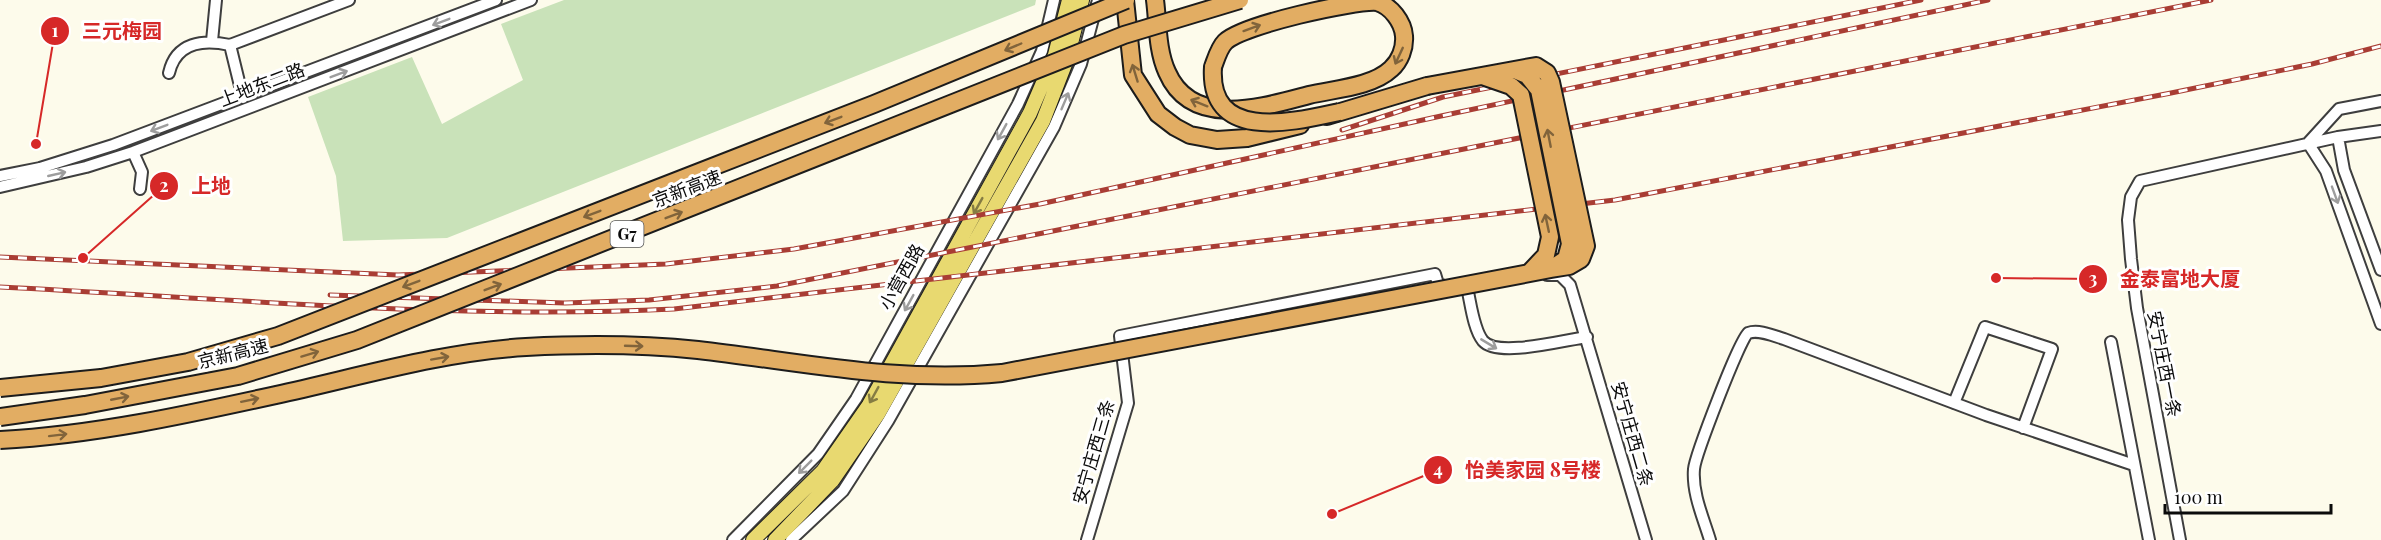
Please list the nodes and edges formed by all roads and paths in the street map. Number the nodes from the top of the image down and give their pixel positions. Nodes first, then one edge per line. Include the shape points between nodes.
1 (216, 0) edge
2 (349, 0) edge
3 (496, 0) edge
4 (531, 0) edge
5 (1054, 0) edge
6 (1069, 0) edge
7 (1082, 0) edge
8 (1098, 0) edge
9 (1125, 0) edge
10 (1155, 0) edge
11 (1240, 0) edge
12 (212, 41) junction
13 (230, 45) junction
14 (170, 73) dead end
15 (1481, 76) junction
16 (243, 98) junction
17 (2381, 101) edge
18 (1339, 112) junction
19 (2381, 131) edge
20 (2338, 137) junction
21 (2308, 143) junction
22 (133, 152) junction
23 (0, 176) edge
24 (0, 186) edge
25 (140, 189) dead end
26 (2381, 270) edge
27 (1529, 273) junction
28 (1467, 292) junction
29 (2381, 324) edge
30 (1587, 337) junction
31 (2111, 342) dead end
32 (0, 388) edge
33 (1954, 403) junction
34 (0, 417) edge
35 (2023, 428) junction
36 (0, 440) edge
37 (2134, 465) junction
38 (733, 540) edge
39 (753, 540) edge
40 (775, 540) edge
41 (791, 540) edge
42 (1087, 540) edge
43 (1646, 540) edge
44 (1710, 540) edge
45 (2149, 540) edge
46 (2180, 540) edge

1 - 12 street
2 - 13 street
3 -> 16 street, 上地东二路
22 -> 4 street, 上地东二路
5 -> 38 street, 小营西路 via 1042,51 1018,104 856,399 818,454
6 -> 39 main road, 小营西路 via 1055,55 1030,113 869,405 823,471
7 - 40 main road via 1067,59 1042,120 878,414 832,481
41 -> 8 street via 843,491 888,421 1054,127 1081,64
18 -> 9 highway, bridge via 1247,138 1217,140 1175,128 1158,114 1133,75
9 -> 32 highway, 京新高速 / G7, bridge via 874,105 278,336 188,362 101,378
18 -> 10 highway, bridge via 1298,121 1247,121 1235,116 1215,93 1213,67 1224,42 1249,28 1355,1 1378,2 1401,23 1404,34 1400,58 1393,68 1372,80 1265,106 1245,110 1222,110 1185,97 1167,72 1160,49
34 -> 11 highway, 京新高速 / G7, bridge via 238,376 357,340 1125,35
12 - 13 street
12 - 14 street via 187,45 172,61
13 - 16 street
15 - 18 highway, bridge via 1427,86
27 -> 15 highway, bridge via 1546,255 1550,237 1521,95 1510,86
27 -> 15 highway, bridge via 1569,266 1581,259 1586,246 1551,82 1542,68 1536,66
16 -> 23 street, 上地东二路 via 75,158
17 - 21 street via 2339,109
19 - 20 street, 安宁庄西一条
20 - 21 street, 安宁庄西一条
20 - 26 street via 2344,170
21 -> 29 street via 2326,171
21 - 46 street, 安宁庄西一条 via 2140,181 2131,196 2128,220 2136,308
24 -> 22 street, 上地东二路
22 - 25 street via 142,172
36 -> 27 highway, bridge via 164,420 406,363 525,347 672,348 904,376 1002,373
28 -> 30 street via 1481,339 1489,346 1511,348
28 - 30 street, 安宁庄西二条 via 1548,274 1560,275 1570,285
28 - 42 street, 安宁庄西三条 via 1438,284 1435,274 1120,336 1128,403
30 - 43 street, 安宁庄西二条
31 - 37 street
33 - 35 street
33 - 35 street via 1984,327 2052,349
33 - 44 street via 1784,339 1749,333 1732,364 1694,467 1695,491
35 - 37 street
37 - 45 street

